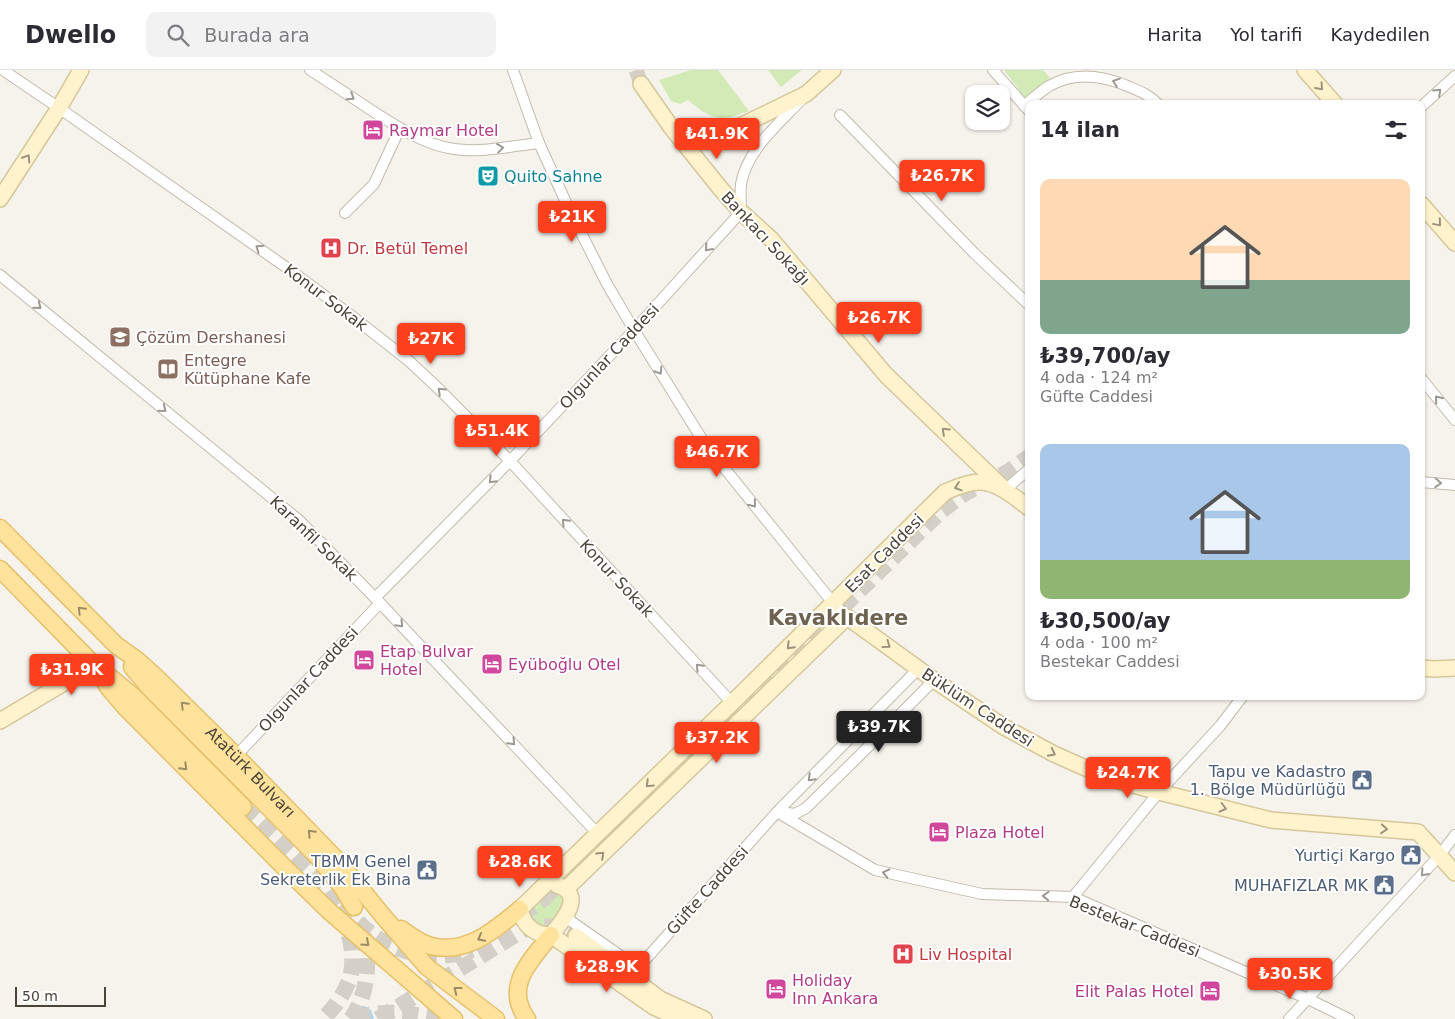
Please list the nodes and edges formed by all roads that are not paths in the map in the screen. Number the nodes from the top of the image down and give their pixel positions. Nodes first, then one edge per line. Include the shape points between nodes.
1 (3, 70) edge
2 (81, 70) edge
3 (310, 70) edge
4 (513, 70) edge
5 (833, 70) edge
6 (993, 70) edge
7 (1305, 70) edge
8 (1455, 76) edge
9 (644, 83) tunnel mouth
10 (806, 94) junction
11 (1035, 100) edge
12 (1154, 100) edge
13 (1331, 100) edge
14 (1425, 103) edge
15 (1025, 107) edge
16 (59, 108) junction
17 (840, 115) dead end
18 (671, 126) junction
19 (400, 128) junction
20 (538, 143) junction
21 (0, 199) edge
22 (1425, 209) edge
23 (344, 212) dead end
24 (741, 212) junction
25 (1455, 243) edge
26 (0, 275) edge
27 (1025, 301) edge
28 (634, 330) junction
29 (1425, 383) edge
30 (1455, 420) edge
31 (510, 461) junction
32 (1025, 472) edge
33 (1425, 482) edge
34 (1455, 485) edge
35 (1005, 490) junction
36 (1025, 505) edge
37 (0, 528) edge
38 (0, 569) edge
39 (378, 600) junction
40 (833, 603) junction
41 (847, 617) junction
42 (116, 645) junction
43 (94, 665) junction
44 (919, 668) junction
45 (1425, 668) edge
46 (1455, 668) edge
47 (934, 680) junction
48 (1240, 700) edge
49 (732, 703) junction
50 (0, 722) edge
51 (847, 742) junction
52 (860, 755) junction
53 (236, 756) junction
54 (1159, 792) junction
55 (243, 807) tunnel mouth
56 (777, 812) junction
57 (598, 834) junction
58 (1455, 835) edge
59 (1439, 856) junction
60 (1455, 872) edge
61 (541, 888) junction
62 (566, 889) junction
63 (1073, 897) junction
64 (354, 907) tunnel mouth
65 (520, 909) junction
66 (383, 916) junction
67 (565, 917) junction
68 (551, 935) junction
69 (576, 936) tunnel mouth
70 (1308, 999) junction
71 (454, 1019) edge
72 (496, 1019) edge
73 (527, 1019) edge
74 (681, 1019) edge
75 (704, 1019) edge
76 (1289, 1019) edge
77 (1349, 1019) edge

1 - 16 street, Konur Sokak
2 - 16 street
3 -> 19 street
4 - 20 street
5 - 10 street
6 - 15 street
7 -> 13 street
14 -> 8 street
9 - 18 street, Bankacı Sokağı
10 - 18 street via 718,134 695,134
10 - 24 street via 750,159 741,183
12 -> 11 street via 1112,79 1084,75 1050,86
21 -> 16 street
31 -> 16 street, Konur Sokak via 409,361 348,313
17 - 27 street
18 - 24 street, Bankacı Sokağı
19 -> 20 street via 452,149
19 - 23 street via 374,184
20 - 28 street via 607,284
22 -> 25 street
24 -> 28 street, Olgunlar Caddesi
35 -> 24 street, Bankacı Sokağı via 886,375 771,239
26 -> 39 street, Karanfil Sokak via 285,508
28 - 31 street, Olgunlar Caddesi
28 -> 40 street via 705,444
30 -> 29 street
31 -> 39 street, Olgunlar Caddesi
49 -> 31 street, Konur Sokak
32 - 35 street
33 -> 34 street
35 - 36 street, Esat Caddesi
35 -> 40 street, Esat Caddesi via 981,482 960,485 945,492
42 -> 37 main road, Atatürk Bulvarı
38 - 43 main road
39 - 53 street, Olgunlar Caddesi
39 -> 57 street, Karanfil Sokak
40 - 41 street
40 -> 49 street, Esat Caddesi
41 -> 44 street, Büklüm Caddesi
62 -> 41 street, Esat Caddesi
53 -> 42 main road, Atatürk Bulvarı via 157,678
42 - 64 main road via 150,687 317,856
43 - 50 street
43 - 55 main road via 134,698
43 -> 71 main road via 125,707 283,866 329,911
44 - 47 street, Büklüm Caddesi
44 - 51 street, Güfte Caddesi
45 - 46 street
47 - 52 street
47 -> 54 street, Büklüm Caddesi via 1004,727 1054,754 1108,778
48 - 54 street
49 -> 57 street, Esat Caddesi
51 - 52 street
51 -> 56 street, Güfte Caddesi
52 - 56 street via 806,808 795,814
66 -> 53 main road, Atatürk Bulvarı via 339,862
54 -> 59 street, Büklüm Caddesi via 1271,820 1418,832
54 - 63 street
63 -> 56 street, Bestekar Caddesi via 982,894 875,870
56 - 67 street, Güfte Caddesi via 638,968
57 - 61 street, Esat Caddesi
58 - 59 street
59 - 60 street, Büklüm Caddesi
59 -> 70 street
61 - 62 street via 559,885
61 - 65 street, Esat Caddesi
62 - 67 street via 571,897 571,906
63 - 70 street, Bestekar Caddesi
65 -> 66 main road via 487,935 456,948 430,946
65 - 68 street via 521,917 531,929
72 -> 66 main road, Atatürk Bulvarı via 427,967
67 - 68 street
68 - 73 main road via 519,980 519,1003
68 - 74 street via 654,1007
69 - 75 street via 660,999
70 - 76 street
70 - 77 street, Bestekar Caddesi

